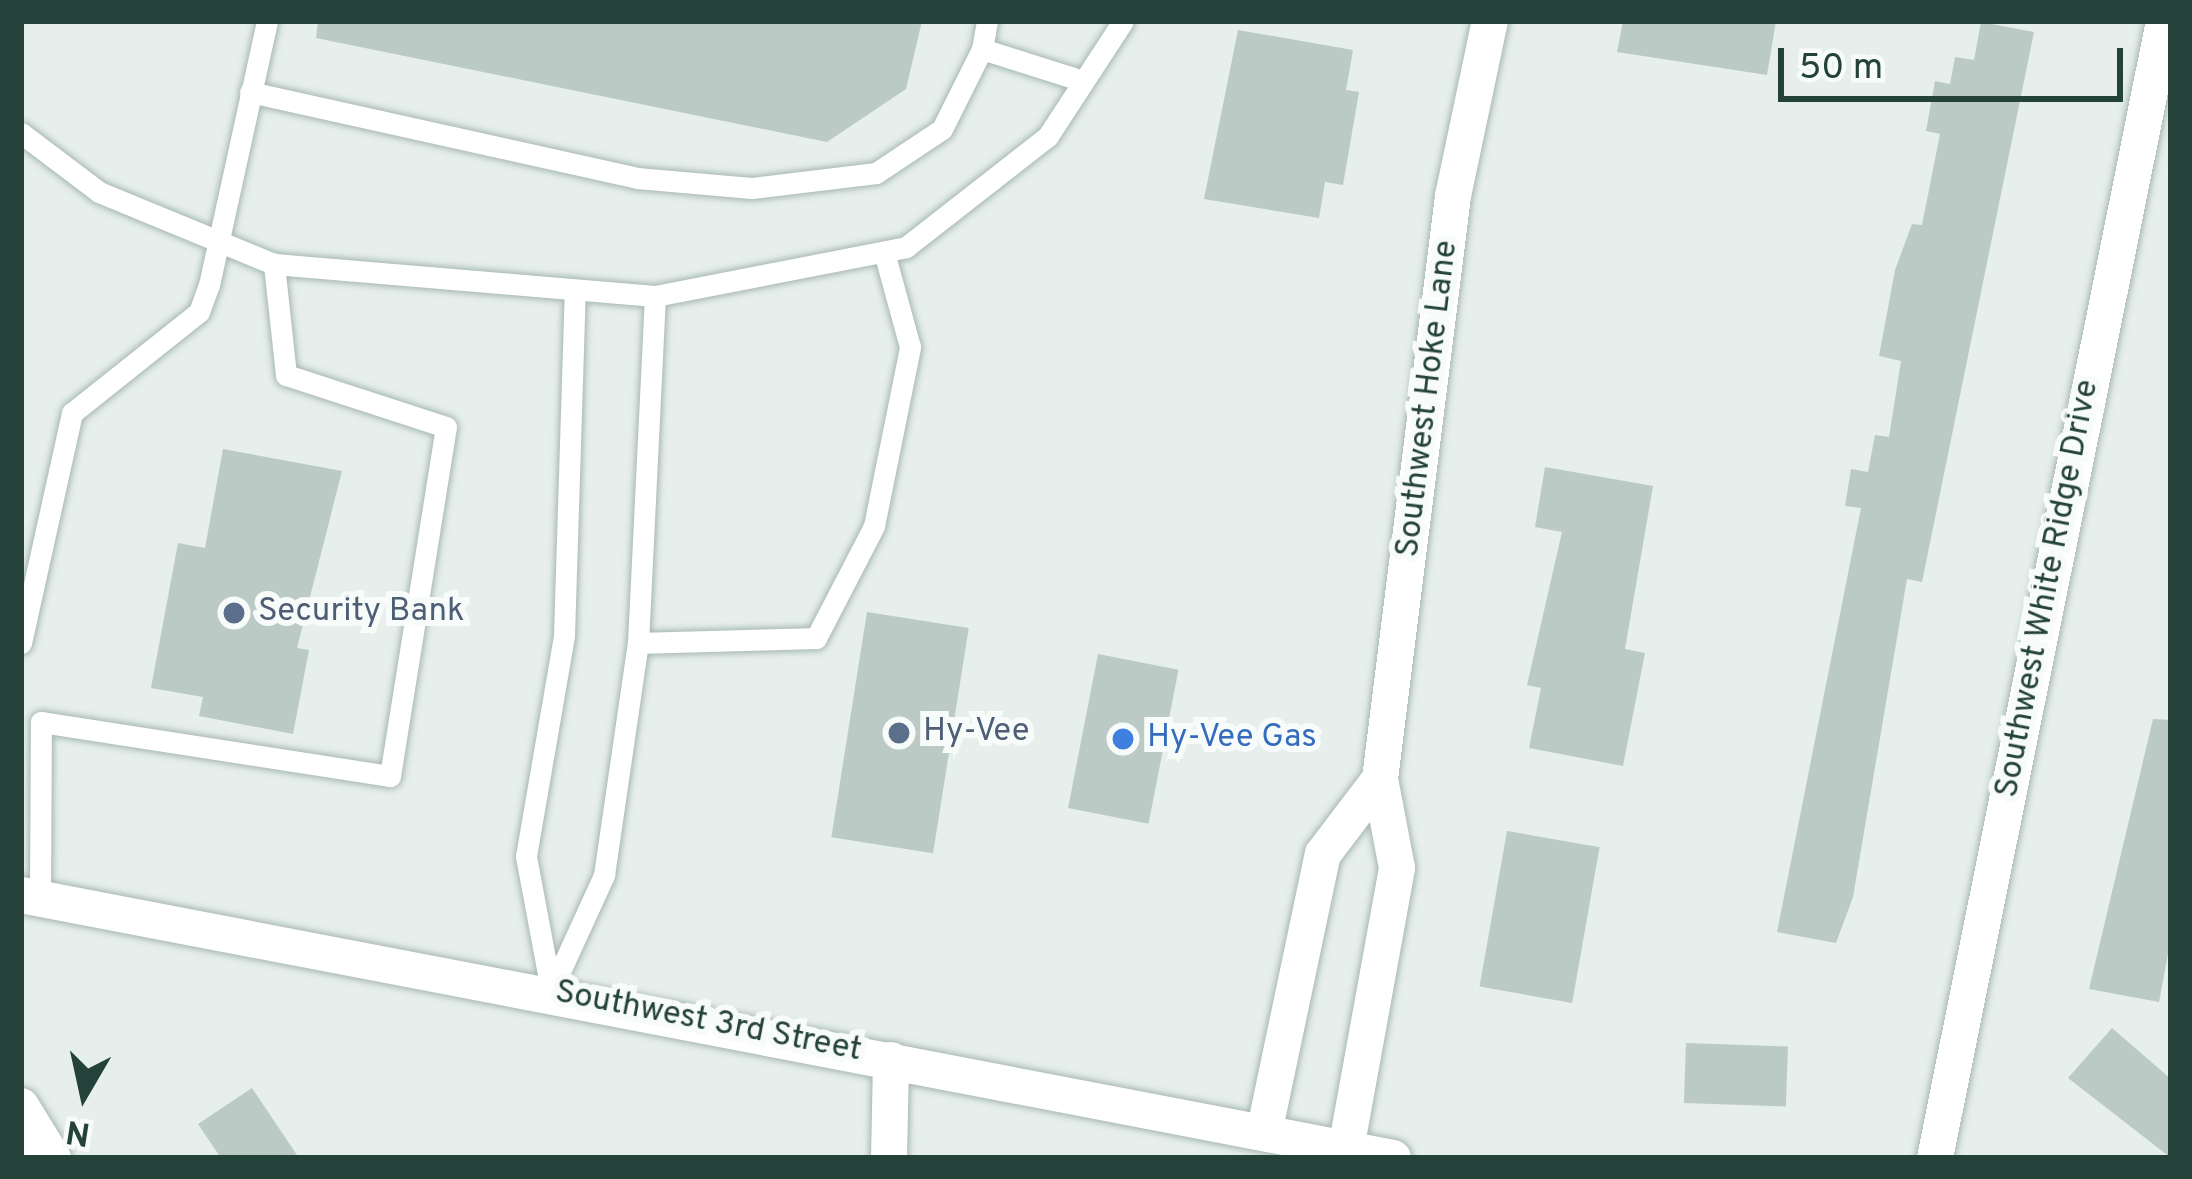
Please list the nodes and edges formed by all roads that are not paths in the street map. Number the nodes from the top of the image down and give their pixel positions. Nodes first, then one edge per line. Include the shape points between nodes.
1 (267, 21) edge
2 (987, 21) edge
3 (1123, 21) edge
4 (1490, 21) edge
5 (2164, 21) edge
6 (982, 49) junction
7 (1083, 81) junction
8 (250, 92) junction
9 (23, 141) edge
10 (212, 244) junction
11 (884, 252) junction
12 (274, 264) junction
13 (575, 294) junction
14 (656, 296) junction
15 (21, 643) edge
16 (638, 644) junction
17 (21, 706) edge
18 (41, 722) junction
19 (1379, 779) junction
20 (31, 897) edge
21 (551, 991) junction
22 (891, 1060) junction
23 (21, 1106) edge
24 (1264, 1132) junction
25 (1346, 1149) junction
26 (39, 1152) edge
27 (889, 1158) edge
28 (1393, 1158) edge
29 (1935, 1158) edge

1 - 8 lane
2 - 6 lane
3 - 7 lane
4 - 19 street, Southwest Hoke Lane via 1453,196
5 - 29 street, Southwest White Ridge Drive
6 - 7 lane
6 - 8 lane via 943,129 876,173 752,188 637,178
7 - 11 lane via 1048,136
8 - 10 lane
9 - 10 lane via 99,192
10 - 12 lane
10 - 15 lane via 199,312 66,426
11 - 14 lane
11 - 16 lane via 910,347 874,526 816,638
12 - 13 lane
12 - 18 lane via 286,375 446,427 390,776
13 - 14 lane
13 - 21 lane via 564,635 526,856
14 - 16 lane
16 - 21 lane via 604,875
17 - 18 lane
18 - 20 lane
19 - 24 street, Southwest Hoke Lane via 1323,854
19 - 25 street, Southwest Hoke Lane via 1397,868
20 - 21 street, Southwest 3rd Street
21 - 22 street, Southwest 3rd Street
22 - 24 street, Southwest 3rd Street
22 - 27 street
23 - 26 street
24 - 25 street, Southwest 3rd Street
25 - 28 street, Southwest 3rd Street

